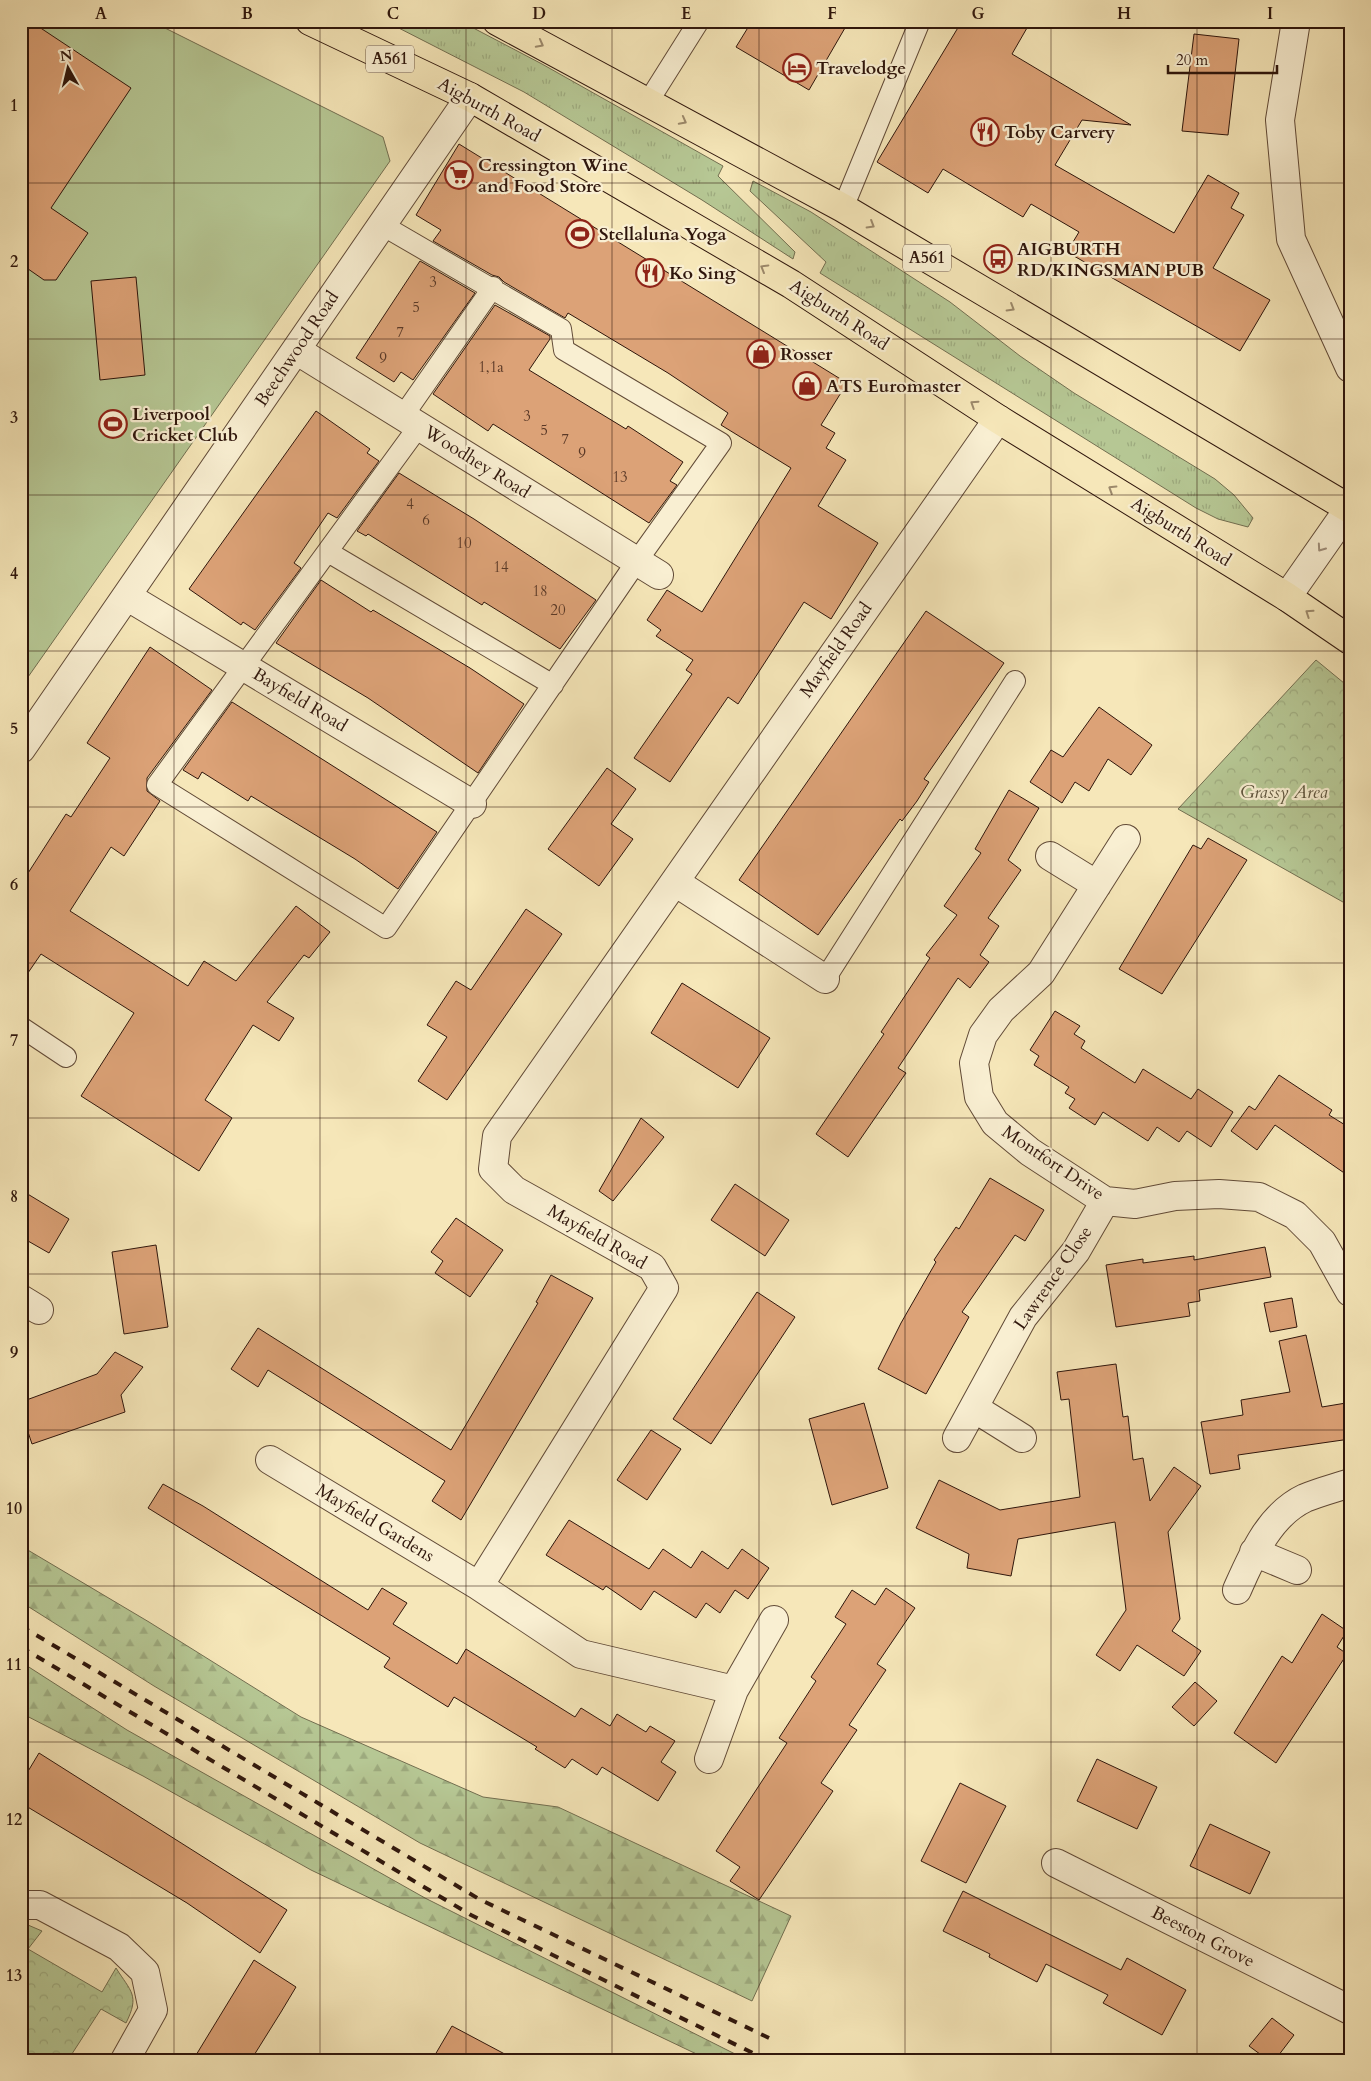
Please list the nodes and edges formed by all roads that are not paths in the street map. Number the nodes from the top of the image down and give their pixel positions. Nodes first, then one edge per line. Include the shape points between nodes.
1 (310, 21) edge
2 (497, 21) edge
3 (699, 21) edge
4 (920, 21) edge
5 (1296, 21) edge
6 (470, 97) junction
7 (648, 102) junction
8 (843, 208) junction
9 (382, 224) junction
10 (493, 287) junction
11 (296, 350) junction
12 (1350, 368) edge
13 (998, 419) junction
14 (411, 421) junction
15 (1349, 508) edge
16 (328, 552) junction
17 (648, 568) junction
18 (128, 597) junction
19 (1287, 597) junction
20 (1350, 640) edge
21 (245, 667) junction
22 (1015, 681) dead end
23 (553, 685) junction
24 (21, 749) edge
25 (472, 804) junction
26 (1126, 839) dead end
27 (1050, 856) dead end
28 (675, 882) junction
29 (1097, 885) junction
30 (825, 979) joint
31 (21, 1027) edge
32 (66, 1057) dead end
33 (1105, 1201) junction
34 (1350, 1292) edge
35 (974, 1408) junction
36 (957, 1438) dead end
37 (1022, 1438) dead end
38 (270, 1460) dead end
39 (1350, 1483) edge
40 (1254, 1552) junction
41 (1297, 1570) dead end
42 (479, 1586) junction
43 (1237, 1590) dead end
44 (774, 1620) dead end
45 (734, 1690) junction
46 (709, 1759) dead end
47 (1056, 1863) dead end
48 (21, 1905) edge
49 (1350, 2010) edge
50 (125, 2060) edge

1 - 6 highway, Aigburth Road / A561
2 -> 7 highway, A561
3 - 7 lane
4 - 8 lane
5 - 12 street via 1280,120 1291,238
6 - 9 street, Beechwood Road
13 -> 6 highway, Aigburth Road / A561 via 792,284
7 -> 8 highway, A561
8 -> 15 highway, A561
9 - 10 lane
9 - 11 street, Beechwood Road
10 - 14 lane
10 - 17 lane via 561,329 564,350 721,443
11 - 14 street, Woodhey Road
11 - 18 street, Beechwood Road
19 -> 13 highway, Aigburth Road / A561
13 - 28 street, Mayfield Road
14 - 16 lane
14 - 17 street, Woodhey Road
15 -> 19 street
16 - 21 lane
16 - 23 lane
17 - 23 lane
18 - 21 street, Bayfield Road
18 - 24 street, Beechwood Road
20 -> 19 highway, Aigburth Road / A561
21 - 25 street, Bayfield Road
21 - 25 lane via 157,784 386,928
22 - 30 lane
23 - 25 lane
26 - 29 street, Montfort Drive
27 - 29 street
28 - 30 street
28 - 42 street, Mayfield Road via 497,1136 493,1169 514,1190 652,1267 664,1288
29 - 33 street, Montfort Drive via 1041,973 1001,1010 982,1035 974,1062 979,1097 995,1124 1030,1152
31 - 32 lane
33 - 34 street, Montfort Drive via 1136,1204 1175,1196 1219,1194 1259,1197 1295,1215 1322,1242
33 - 35 street, Lawrence Close via 1076,1251 1023,1316
35 - 36 street, Lawrence Close
35 - 37 street
38 - 42 street, Mayfield Gardens
39 - 40 street via 1304,1499 1276,1520
40 - 41 street
40 - 43 street
42 - 45 street via 581,1654
44 - 45 street
45 - 46 street
47 - 49 street, Beeston Grove
48 - 50 street via 40,1904 119,1947 145,1972 153,2010

